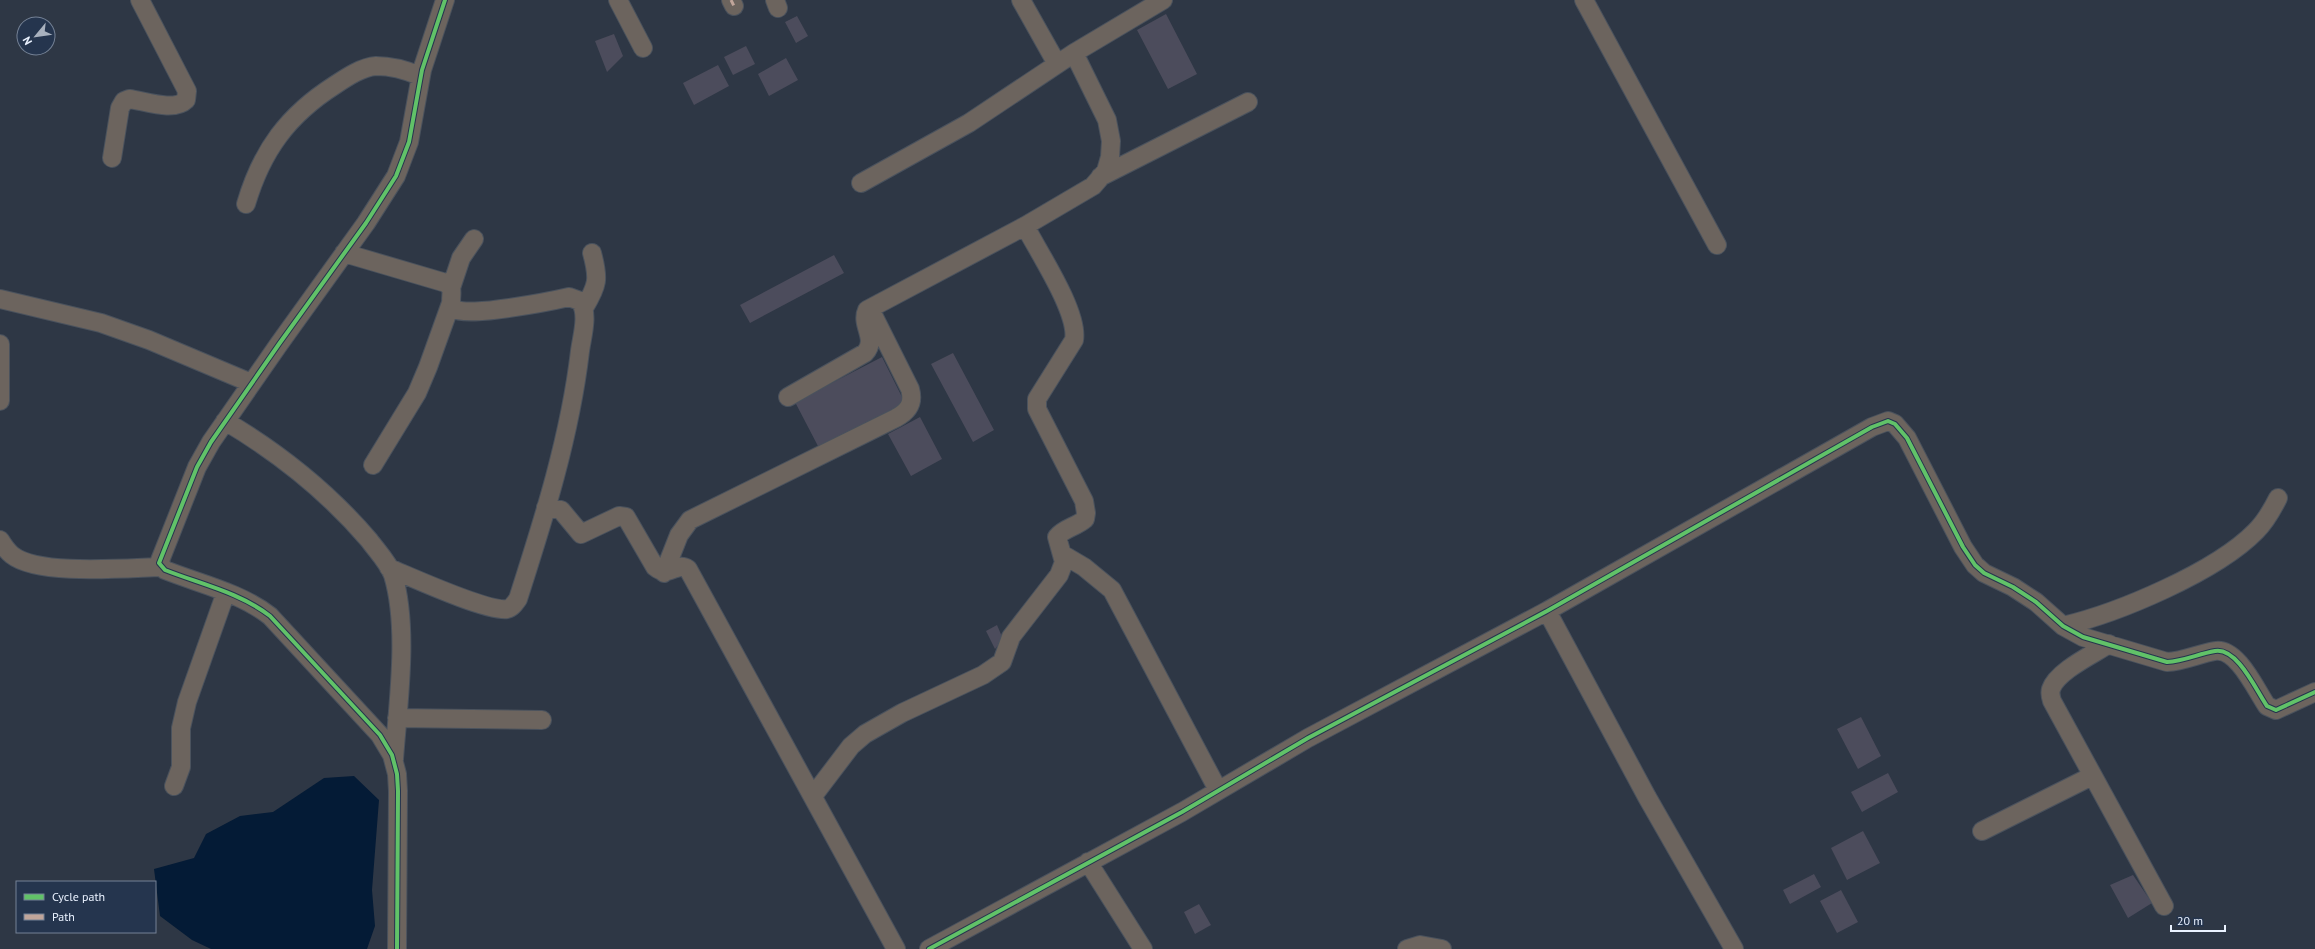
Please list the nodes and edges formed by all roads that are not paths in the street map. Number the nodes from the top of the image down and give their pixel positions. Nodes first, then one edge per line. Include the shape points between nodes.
1 (140, 0) edge
2 (445, 0) edge
3 (618, 0) edge
4 (1021, 0) edge
5 (1163, 0) edge
6 (1584, 0) edge
7 (643, 48) dead end
8 (1074, 53) junction
9 (1057, 64) junction
10 (420, 76) junction
11 (1248, 102) dead end
12 (112, 158) dead end
13 (1100, 177) junction
14 (861, 183) dead end
15 (246, 204) dead end
16 (1025, 226) junction
17 (474, 239) dead end
18 (1717, 245) dead end
19 (344, 253) junction
20 (592, 253) dead end
21 (451, 295) junction
22 (0, 299) edge
23 (584, 308) junction
24 (870, 308) junction
25 (0, 344) edge
26 (251, 383) junction
27 (788, 397) dead end
28 (0, 402) edge
29 (225, 420) junction
30 (373, 465) dead end
31 (2278, 498) dead end
32 (546, 507) junction
33 (0, 540) edge
34 (1062, 554) junction
35 (161, 567) junction
36 (390, 568) junction
37 (664, 573) junction
38 (226, 592) junction
39 (1547, 611) junction
40 (2062, 626) junction
41 (2109, 644) junction
42 (2315, 692) edge
43 (397, 718) junction
44 (542, 720) dead end
45 (394, 760) junction
46 (2092, 776) junction
47 (174, 786) dead end
48 (1218, 790) junction
49 (813, 796) junction
50 (1982, 831) dead end
51 (1088, 862) junction
52 (2164, 906) dead end
53 (397, 949) edge
54 (896, 949) edge
55 (929, 949) edge
56 (1143, 949) edge
57 (1407, 949) edge
58 (1442, 949) edge
59 (1734, 949) edge

1 - 12 street via 187,91 186,100 182,104 172,105 129,99 124,101 120,108
2 - 10 street
3 - 7 street
4 - 9 street
5 - 8 street
6 - 18 street
8 - 9 street
8 - 13 street via 1107,120 1111,141 1110,157 1106,171
9 - 14 street via 969,124
10 - 15 street via 392,67 374,66 359,71 332,87 294,116 282,129 258,169
10 - 19 street via 404,161 382,201
11 - 13 street
13 - 16 street via 1093,186
16 - 24 street
16 - 34 street via 1066,303 1076,331 1074,340 1037,399 1037,409 1084,501 1086,513 1080,524 1062,531 1057,537
17 - 21 street via 461,258
19 - 21 street via 446,283
19 - 26 street
20 - 23 street via 597,282
21 - 23 street via 457,310 496,310 569,297 580,301
21 - 30 street via 417,393
22 - 26 street via 108,326 150,340
23 - 32 street via 575,392 564,446
24 - 27 street via 865,318 871,342 865,353
24 - 37 street via 910,389 912,399 908,409 896,418 690,520 680,535
25 - 28 street
26 - 29 street
29 - 35 street via 197,467 161,556
29 - 36 street via 261,442 300,472 336,505
31 - 40 street via 2267,519 2256,532 2231,553 2203,570 2109,612
32 - 36 street via 518,599 507,609 486,606
32 - 37 street via 561,510 582,534 619,516 626,517 655,567
33 - 35 street via 12,555 35,565 75,569
34 - 48 street via 1112,590
34 - 49 street via 1064,562 1059,575 1011,637 1002,662 983,675 902,713 865,734 851,746
35 - 38 street
36 - 43 street via 399,598
37 - 49 street via 681,567 686,567 690,572
38 - 45 street via 255,604 270,616 380,735
38 - 47 street via 187,702 181,728 181,767
39 - 40 street via 1872,427 1888,421 1895,424 1907,438 1963,547 1975,565 1984,573 2036,602
39 - 48 street via 1308,738
39 - 59 street via 1647,797
40 - 41 street via 2083,637
41 - 42 street via 2167,662 2226,651 2236,658 2268,706 2276,710
41 - 46 street via 2066,672 2051,689 2052,702 2058,716
43 - 44 street
43 - 45 street
45 - 53 street via 398,790
46 - 50 street
46 - 52 street
48 - 51 street
49 - 54 street
51 - 55 street
51 - 56 street
57 - 58 street via 1420,945

